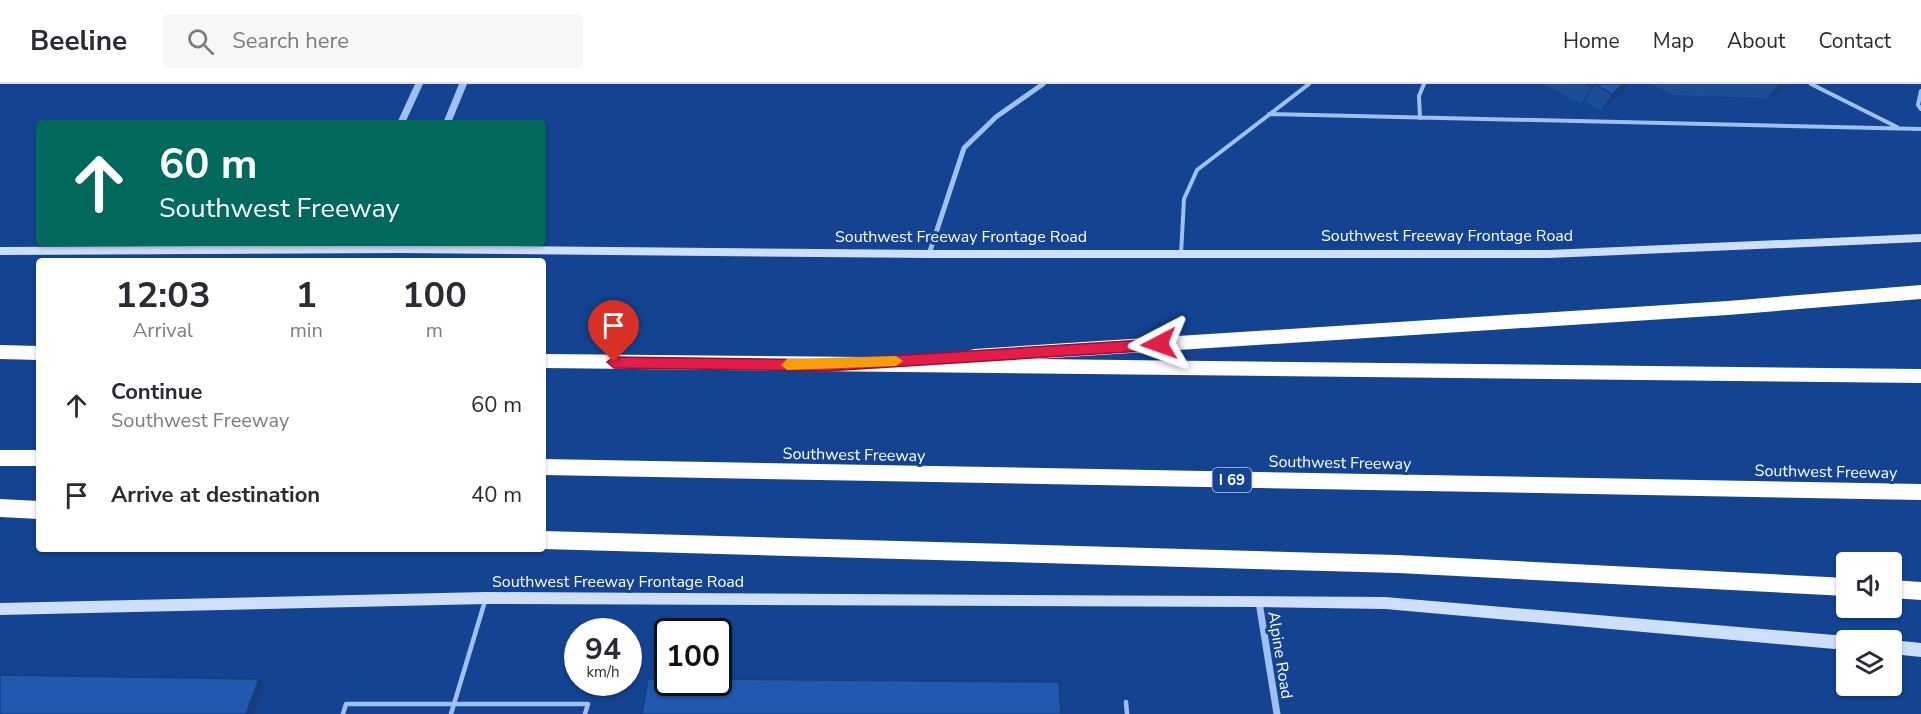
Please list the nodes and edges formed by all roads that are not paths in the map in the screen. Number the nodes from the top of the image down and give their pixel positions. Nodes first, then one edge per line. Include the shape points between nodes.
1 (419, 84) edge
2 (463, 84) edge
3 (1044, 84) edge
4 (1309, 84) edge
5 (1424, 84) edge
6 (1810, 84) edge
7 (1921, 92) edge
8 (1921, 110) edge
9 (1269, 114) junction
10 (1419, 118) junction
11 (402, 120) edge
12 (448, 120) edge
13 (1899, 128) junction
14 (1921, 129) edge
15 (1921, 238) edge
16 (347, 246) edge
17 (400, 246) edge
18 (0, 251) edge
19 (929, 254) junction
20 (1181, 254) junction
21 (1921, 292) edge
22 (0, 352) edge
23 (36, 353) edge
24 (546, 361) edge
25 (827, 365) junction
26 (1921, 376) edge
27 (0, 458) edge
28 (36, 459) edge
29 (546, 467) edge
30 (1921, 492) edge
31 (0, 508) edge
32 (36, 510) edge
33 (546, 540) edge
34 (1836, 586) edge
35 (1902, 590) edge
36 (1921, 591) edge
37 (486, 598) junction
38 (1259, 601) junction
39 (0, 609) edge
40 (1836, 643) edge
41 (1902, 648) edge
42 (1921, 650) edge
43 (1126, 702) dead end
44 (454, 704) junction
45 (344, 714) edge
46 (451, 714) edge
47 (585, 714) edge
48 (1127, 714) edge
49 (1277, 714) edge

1 - 11 street
2 - 12 street
3 - 19 street via 996,117 964,148
4 - 9 lane
5 - 10 lane via 1419,96
6 - 13 lane
7 - 8 lane
9 - 10 lane
9 - 20 lane via 1197,170 1186,184 1182,196
10 - 13 lane
13 - 14 lane
15 - 20 main road, Southwest Freeway Frontage Road via 1549,254
16 - 17 main road, Southwest Freeway Frontage Road
16 - 18 main road, Southwest Freeway Frontage Road
17 - 19 main road, Southwest Freeway Frontage Road
19 - 20 main road, Southwest Freeway Frontage Road
21 - 25 highway via 1728,308
22 - 23 highway
24 - 25 highway
25 - 26 highway
27 - 28 highway
29 - 30 highway, Southwest Freeway / I 69
31 - 32 highway
33 - 34 highway via 1398,564
35 - 36 highway
37 - 38 main road, Southwest Freeway Frontage Road
37 - 39 main road, Southwest Freeway Frontage Road
37 - 44 lane
38 - 40 main road, Southwest Freeway Frontage Road via 1385,603
38 - 49 street, Alpine Road
41 - 42 main road
43 - 48 lane
44 - 45 lane via 346,704
44 - 46 lane
44 - 47 lane via 588,704

